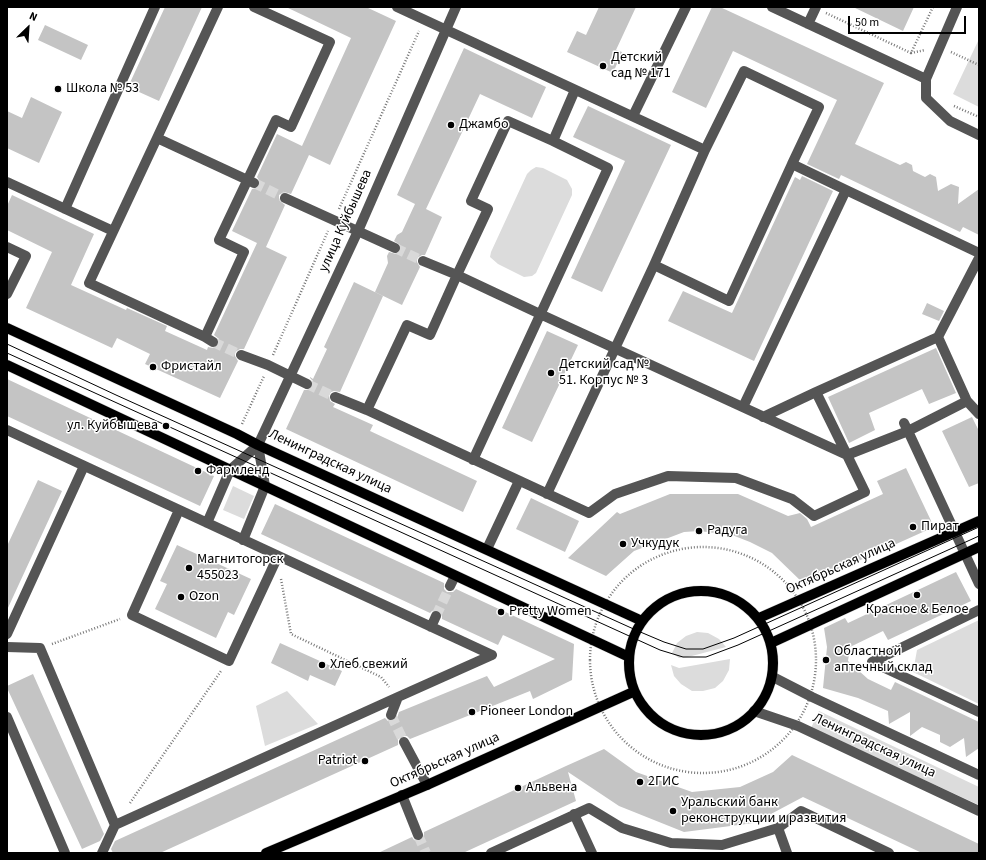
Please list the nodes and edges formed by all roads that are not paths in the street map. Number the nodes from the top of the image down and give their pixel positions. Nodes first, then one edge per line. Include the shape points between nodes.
1 (155, 7) edge
2 (218, 7) edge
3 (254, 7) edge
4 (397, 7) edge
5 (456, 7) edge
6 (686, 7) edge
7 (772, 7) edge
8 (957, 7) edge
9 (815, 8) edge
10 (808, 24) junction
11 (446, 30) junction
12 (926, 79) junction
13 (575, 90) junction
14 (633, 116) junction
15 (979, 135) edge
16 (157, 138) junction
17 (553, 141) junction
18 (705, 150) junction
19 (792, 164) junction
20 (7, 182) edge
21 (251, 182) junction
22 (846, 190) junction
23 (285, 198) tunnel mouth
24 (65, 209) junction
25 (113, 231) junction
26 (358, 231) junction
27 (7, 247) edge
28 (395, 248) tunnel mouth
29 (979, 253) edge
30 (979, 258) edge
31 (422, 261) tunnel mouth
32 (654, 265) junction
33 (457, 275) junction
34 (7, 294) edge
35 (540, 314) junction
36 (7, 328) edge
37 (938, 337) junction
38 (615, 348) junction
39 (241, 355) tunnel mouth
40 (7, 365) edge
41 (290, 376) junction
42 (307, 384) tunnel mouth
43 (816, 392) junction
44 (335, 397) tunnel mouth
45 (967, 401) junction
46 (743, 407) junction
47 (367, 410) junction
48 (979, 414) edge
49 (763, 416) junction
50 (906, 427) junction
51 (7, 430) edge
52 (258, 445) junction
53 (847, 455) junction
54 (472, 460) junction
55 (84, 466) junction
56 (230, 470) junction
57 (519, 481) junction
58 (265, 486) junction
59 (547, 494) junction
60 (180, 510) junction
61 (979, 521) edge
62 (207, 523) junction
63 (954, 533) junction
64 (243, 540) junction
65 (979, 547) edge
66 (487, 549) junction
67 (965, 554) junction
68 (278, 556) junction
69 (455, 576) junction
70 (979, 584) edge
71 (450, 586) tunnel mouth
72 (979, 610) edge
73 (436, 616) tunnel mouth
74 (759, 618) junction
75 (642, 621) junction
76 (431, 627) junction
77 (7, 634) edge
78 (772, 643) junction
79 (7, 647) edge
80 (629, 657) junction
81 (773, 677) junction
82 (633, 692) junction
83 (398, 697) junction
84 (754, 711) junction
85 (979, 712) edge
86 (391, 716) dead end
87 (7, 717) edge
88 (404, 742) tunnel mouth
89 (979, 775) edge
90 (427, 785) junction
91 (402, 795) junction
92 (979, 811) edge
93 (574, 814) junction
94 (115, 825) junction
95 (778, 828) junction
96 (418, 835) tunnel mouth
97 (66, 853) edge
98 (102, 853) edge
99 (266, 853) edge
100 (491, 853) edge
101 (592, 853) edge
102 (787, 853) edge
103 (889, 853) edge

1 - 24 street
2 - 16 street
3 - 21 street via 330,42 290,127 276,120
4 - 11 street
5 - 11 street, улица Куйбышева
6 - 14 street
7 - 10 street
8 - 12 street
9 - 10 street
10 - 12 street
11 - 13 street
11 - 26 street, улица Куйбышева
12 - 15 street via 926,98 950,121
13 - 14 street
13 - 17 street
14 - 18 street
16 - 21 street
16 - 25 street
17 - 33 street via 508,121 471,201 488,209
17 - 35 street via 608,168
18 - 19 street via 744,71 819,107
18 - 32 street
19 - 22 street
19 - 32 street via 729,301
20 - 24 street
21 - 25 street via 220,240 244,252 209,340 89,283
22 - 29 street
22 - 46 street
23 - 26 street
24 - 25 street
26 - 28 street
26 - 41 street, улица Куйбышева
27 - 34 street via 26,256
30 - 37 street
31 - 33 street
32 - 38 street
33 - 35 street
33 - 47 street via 430,335 407,325
35 - 38 street
35 - 54 street
36 - 52 main road, Ленинградская улица
37 - 43 street
37 - 45 street
38 - 46 street
38 - 59 street
39 - 41 street
40 - 56 main road
41 - 42 street
41 - 52 street, улица Куйбышева
43 - 49 street
43 - 53 street
44 - 47 street
45 - 48 street
45 - 50 street
46 - 49 street
47 - 54 street
49 - 53 street
50 - 53 street
50 - 63 street
51 - 55 street
52 - 56 street, улица Куйбышева
52 - 58 street
52 - 66 main road, Ленинградская улица
53 - 59 street via 865,492 814,516 792,499 736,478 668,476 615,494 589,513
54 - 57 street
55 - 60 street
55 - 77 street
56 - 58 main road
56 - 62 street
57 - 59 street
57 - 66 street
58 - 64 street
58 - 69 main road
60 - 62 street
60 - 68 street via 132,614 229,661
61 - 63 main road, Октябрьская улица
62 - 64 street
63 - 67 street
63 - 74 main road, Октябрьская улица
64 - 68 street
65 - 67 main road
66 - 75 main road, Ленинградская улица
67 - 70 street
67 - 78 main road
68 - 76 street
69 - 71 street
69 - 80 main road
72 - 85 street via 872,662
73 - 76 street
74 - 75 main road via 734,598 702,589 670,596
74 - 78 main road
75 - 80 main road
76 - 83 street via 492,655
78 - 81 main road
79 - 94 street via 40,648
80 - 82 main road
81 - 84 main road
81 - 89 street, Ленинградская улица
82 - 84 main road via 660,724 700,736 730,730
82 - 90 main road, Октябрьская улица
83 - 86 street
83 - 94 street
84 - 92 street, Ленинградская улица via 798,726
87 - 97 street
88 - 90 street
90 - 91 main road, Октябрьская улица
91 - 96 street
91 - 99 main road, Октябрьская улица
93 - 95 street via 590,808 622,828 671,843 722,844
93 - 100 street
93 - 101 street
94 - 98 street
95 - 102 street
95 - 103 street via 801,811

